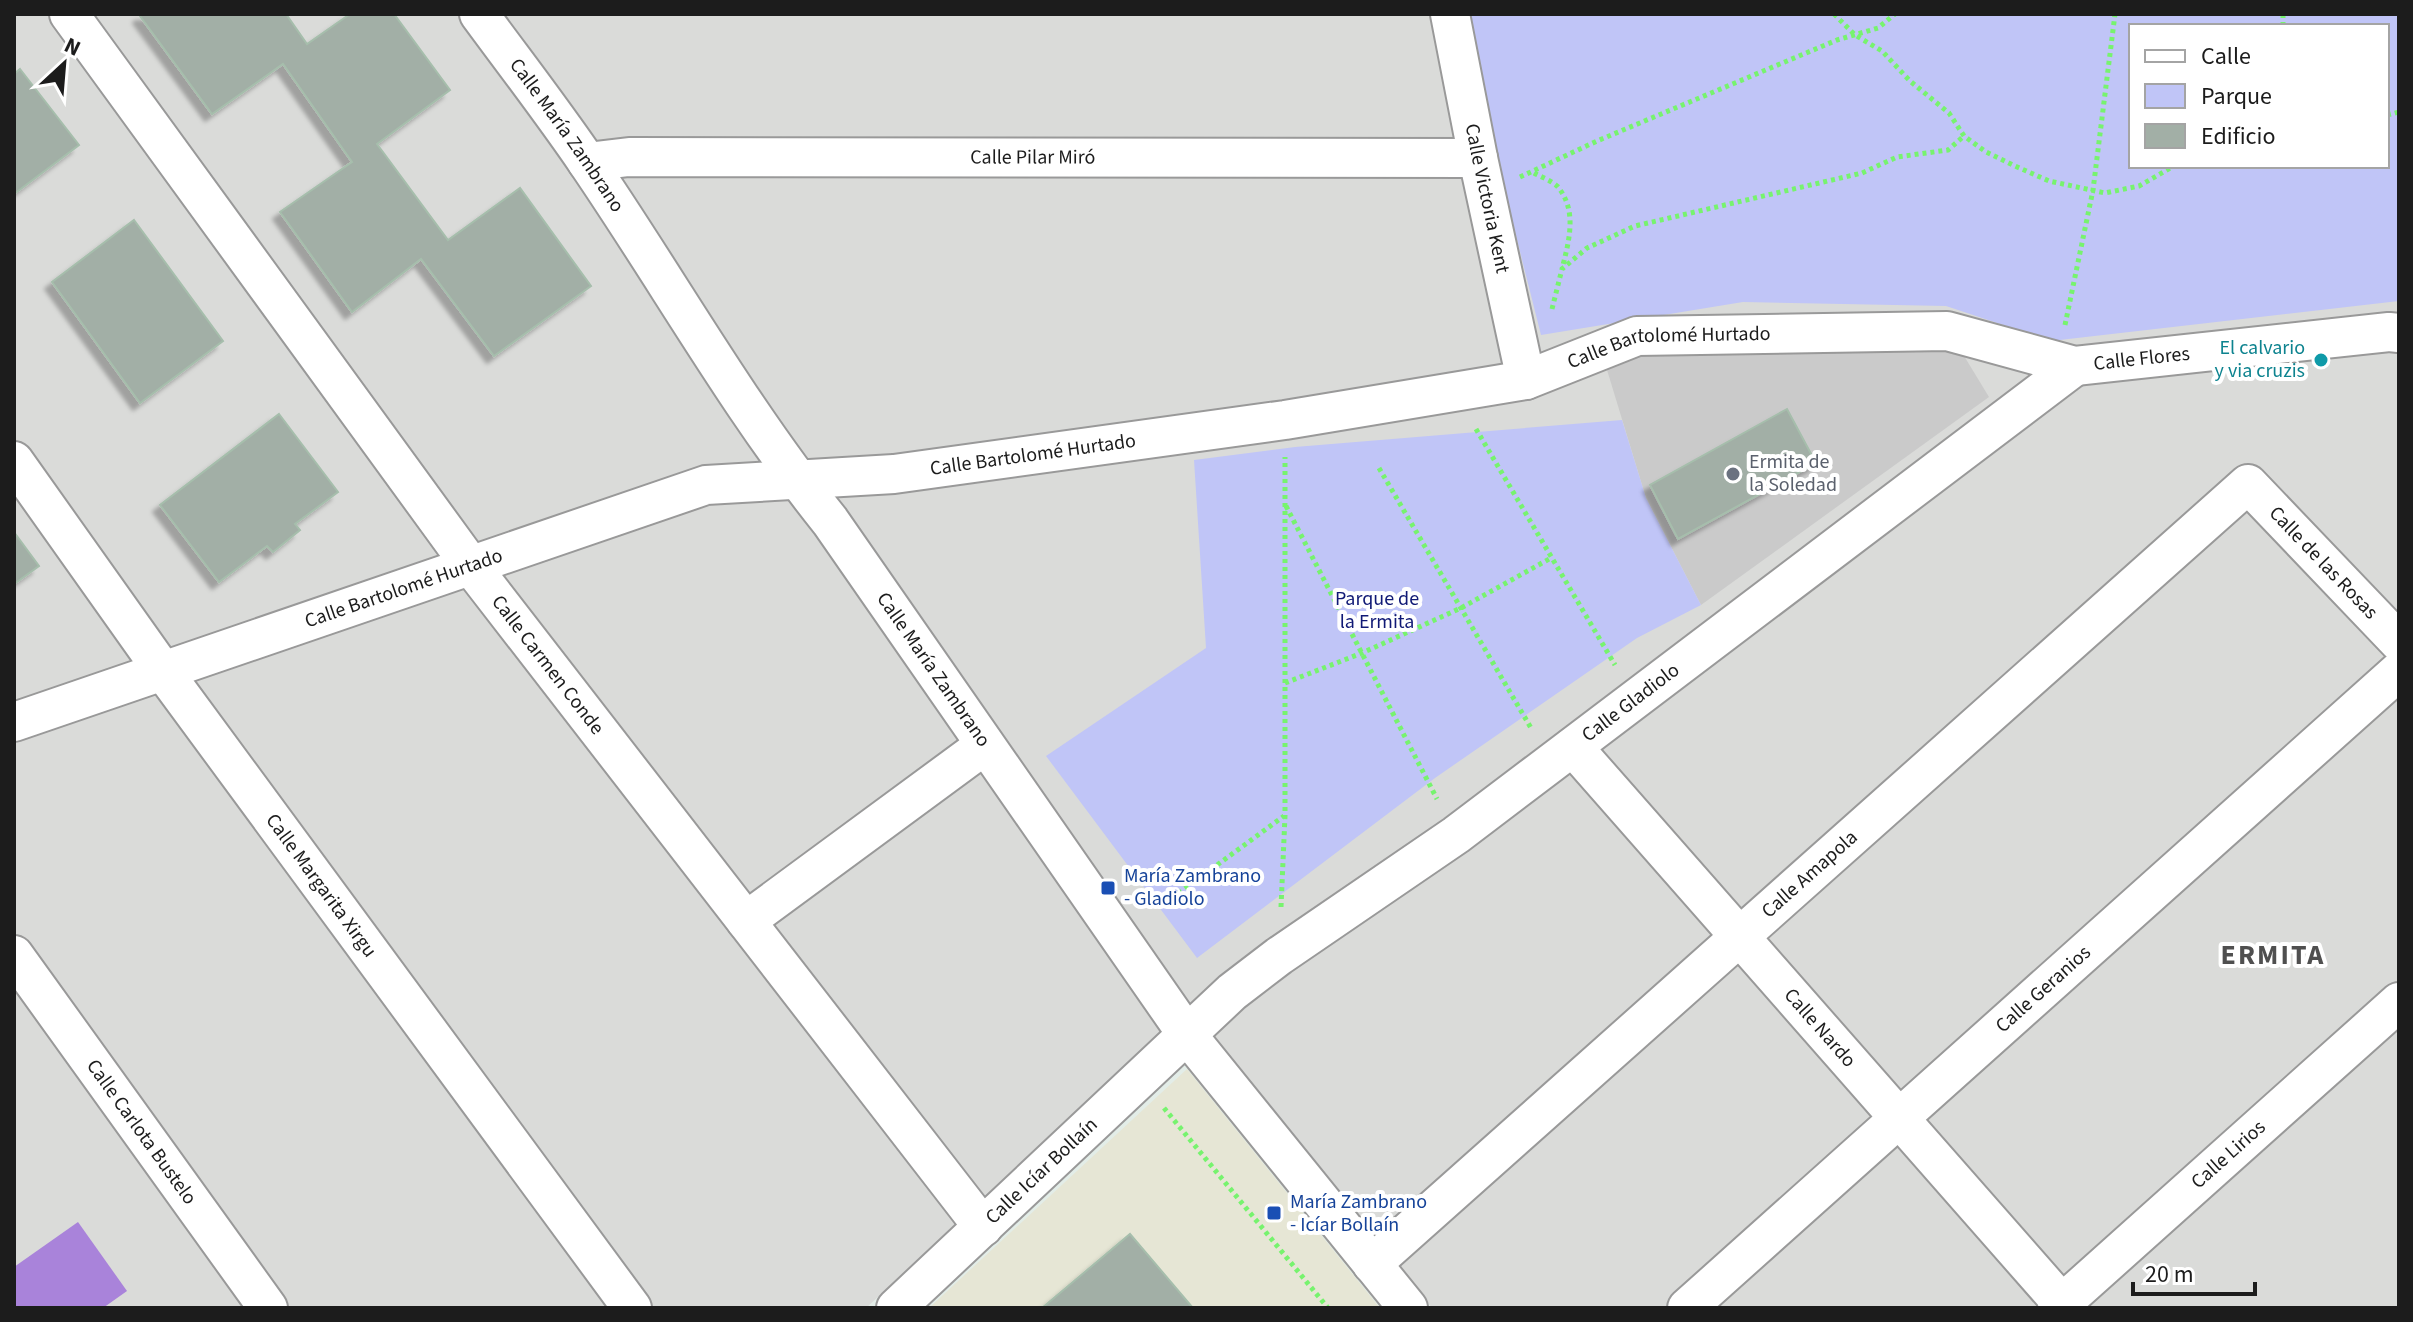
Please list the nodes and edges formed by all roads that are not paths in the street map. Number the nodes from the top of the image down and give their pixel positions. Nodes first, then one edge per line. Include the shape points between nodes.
1 (69, 14) edge
2 (479, 14) edge
3 (1450, 14) edge
4 (587, 162) junction
5 (1481, 173) junction
6 (2396, 332) edge
7 (2066, 364) junction
8 (1526, 380) junction
9 (14, 461) edge
10 (796, 480) junction
11 (2248, 484) joint
12 (471, 566) junction
13 (2399, 642) edge
14 (163, 671) junction
15 (2399, 671) edge
16 (14, 722) edge
17 (985, 745) junction
18 (1563, 755) junction
19 (746, 921) junction
20 (1740, 936) junction
21 (14, 955) edge
22 (2399, 1002) edge
23 (1188, 1036) junction
24 (1900, 1117) junction
25 (983, 1227) junction
26 (1372, 1264) junction
27 (2062, 1307) edge
28 (268, 1308) edge
29 (632, 1308) edge
30 (896, 1308) edge
31 (1408, 1308) edge
32 (1687, 1308) edge

1 - 12 street, Calle Carmen Conde
2 - 4 street, Calle María Zambrano
3 - 5 street, Calle Victoria Kent
4 - 5 street, Calle Pilar Miró via 629,157
4 - 10 street, Calle María Zambrano
5 - 8 street, Calle Victoria Kent
6 - 7 street, Calle Flores
7 - 8 street, Calle Bartolomé Hurtado via 1947,331 1637,336
7 - 18 street, Calle Gladiolo
8 - 10 street, Calle Bartolomé Hurtado via 1285,420 894,474
9 - 14 street, Calle Margarita Xirgu
10 - 12 street, Calle Bartolomé Hurtado via 706,485
10 - 17 street, Calle María Zambrano
11 - 13 street, Calle de las Rosas
11 - 20 street, Calle Amapola
12 - 14 street, Calle Bartolomé Hurtado
12 - 19 street, Calle Carmen Conde
14 - 16 street, Calle Bartolomé Hurtado
14 - 29 street, Calle Margarita Xirgu
15 - 24 street, Calle Geranios
17 - 19 street
17 - 23 street, Calle María Zambrano
18 - 20 street, Calle Nardo
18 - 23 street, Calle Gladiolo via 1279,956
19 - 25 street, Calle Carmen Conde
20 - 24 street, Calle Nardo
20 - 26 street, Calle Amapola
21 - 28 street, Calle Carlota Bustelo
22 - 27 street, Calle Lirios
23 - 25 street, Calle Icíar Bollaín
23 - 26 street, Calle María Zambrano
24 - 27 street, Calle Nardo
24 - 32 street, Calle Geranios
25 - 30 street, Calle Icíar Bollaín
26 - 31 street, Calle María Zambrano

